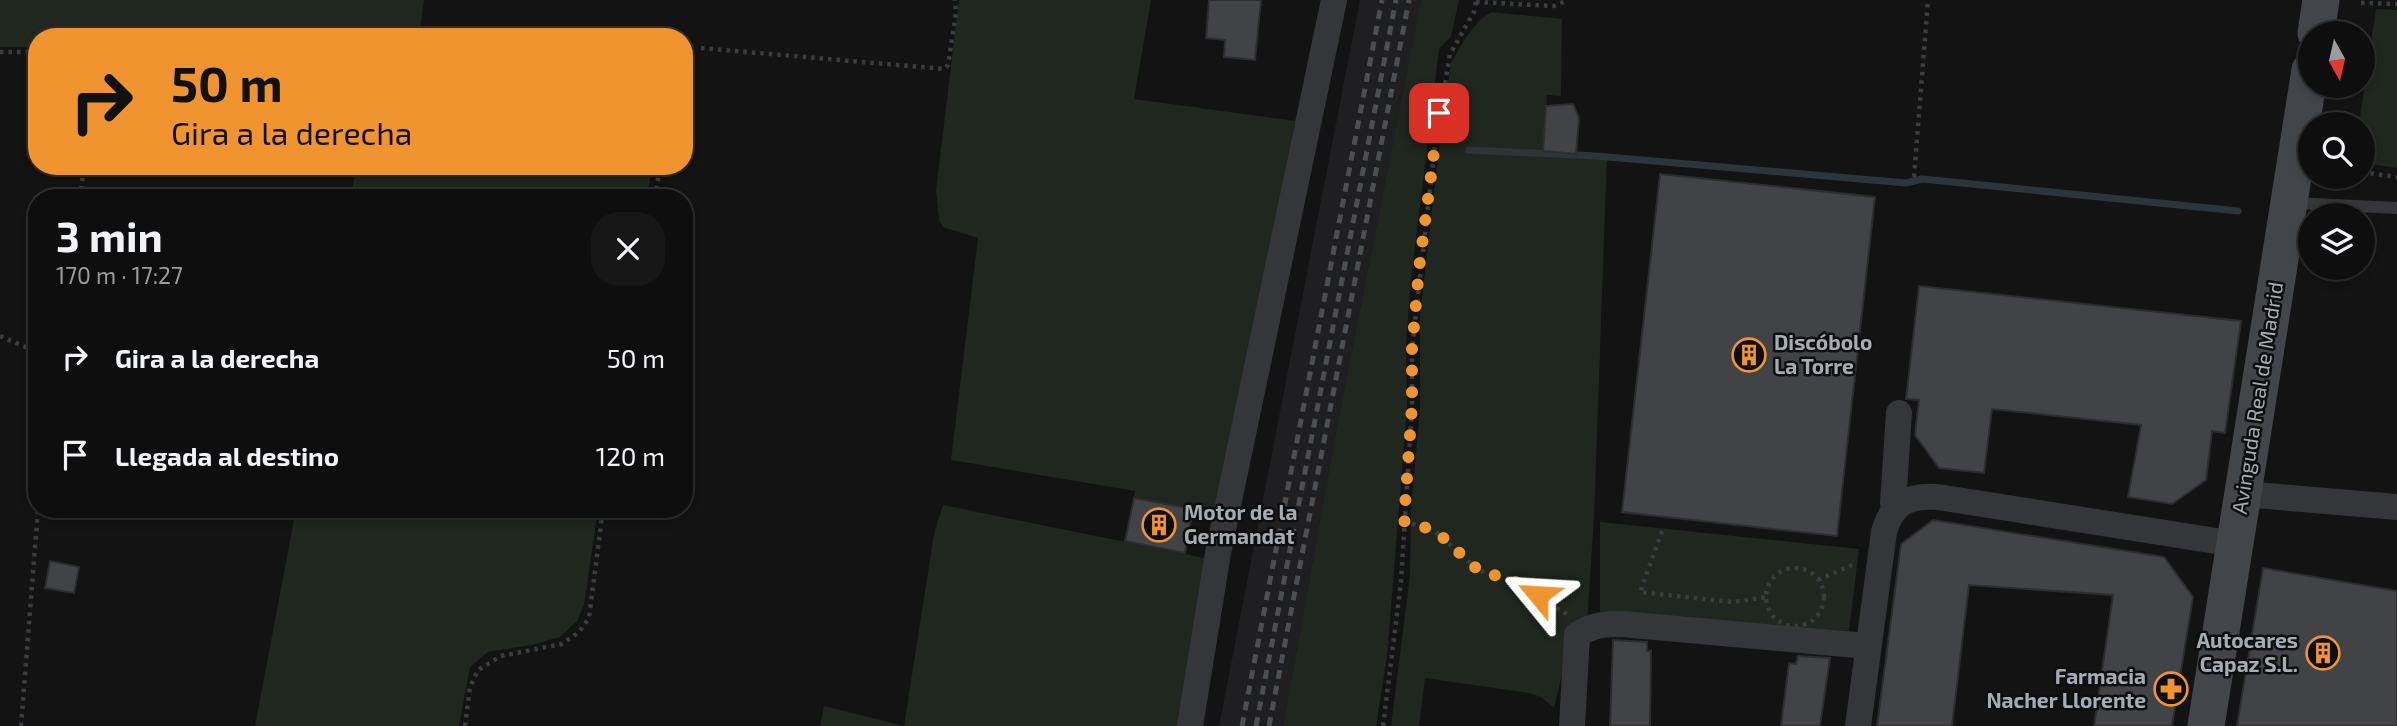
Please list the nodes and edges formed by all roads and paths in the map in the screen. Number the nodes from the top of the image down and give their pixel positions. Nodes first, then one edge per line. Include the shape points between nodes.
1 (955, 0) edge
2 (1334, 0) edge
3 (1568, 0) edge
4 (1928, 0) edge
5 (2321, 0) edge
6 (1476, 1) edge
7 (2361, 3) dead end
8 (2397, 4) edge
9 (2318, 21) edge
10 (701, 48) dead end
11 (28, 51) edge
12 (0, 52) edge
13 (2306, 98) edge
14 (2375, 174) edge
15 (1914, 177) dead end
16 (2397, 177) edge
17 (2289, 203) junction
18 (2397, 208) edge
19 (0, 336) edge
20 (28, 348) edge
21 (1899, 413) dead end
22 (2244, 494) junction
23 (1897, 507) junction
24 (2397, 508) edge
25 (37, 518) edge
26 (602, 518) edge
27 (1404, 521) junction
28 (1662, 531) dead end
29 (2235, 544) junction
30 (1881, 551) junction
31 (1818, 580) junction
32 (1766, 597) junction
33 (1585, 629) junction
34 (1867, 646) junction
35 (21, 726) edge
36 (465, 726) edge
37 (1190, 726) edge
38 (1383, 726) edge
39 (1572, 726) edge
40 (1858, 726) edge
41 (2206, 726) edge

1 - 10 path via 944,69
2 - 37 street via 1218,553
3 - 6 path via 1554,6
4 - 15 path
5 - 9 street
6 - 27 path via 1450,54 1436,137 1412,349
7 - 8 path
11 - 12 path
13 - 17 street, Avinguda Real de Madrid
14 - 16 path
17 - 18 lane
17 - 22 street, Avinguda Real de Madrid
19 - 20 path
21 - 23 street via 1893,503
22 - 24 street
22 - 29 street, Avinguda Real de Madrid
23 - 29 street via 1920,496 1938,497
23 - 30 street via 1888,518
25 - 35 path
26 - 36 path via 589,618 562,644 501,656 478,670 470,687
27 - 33 path via 1436,531 1478,570 1519,583
27 - 38 path
28 - 32 path via 1640,592 1732,602
29 - 41 street, Avinguda Real de Madrid
30 - 31 path
30 - 34 street
31 - 32 path via 1803,569 1783,571 1769,584
31 - 32 path via 1823,589 1822,607 1803,625 1776,619
33 - 34 street via 1622,624
33 - 39 street via 1577,635
34 - 40 street

